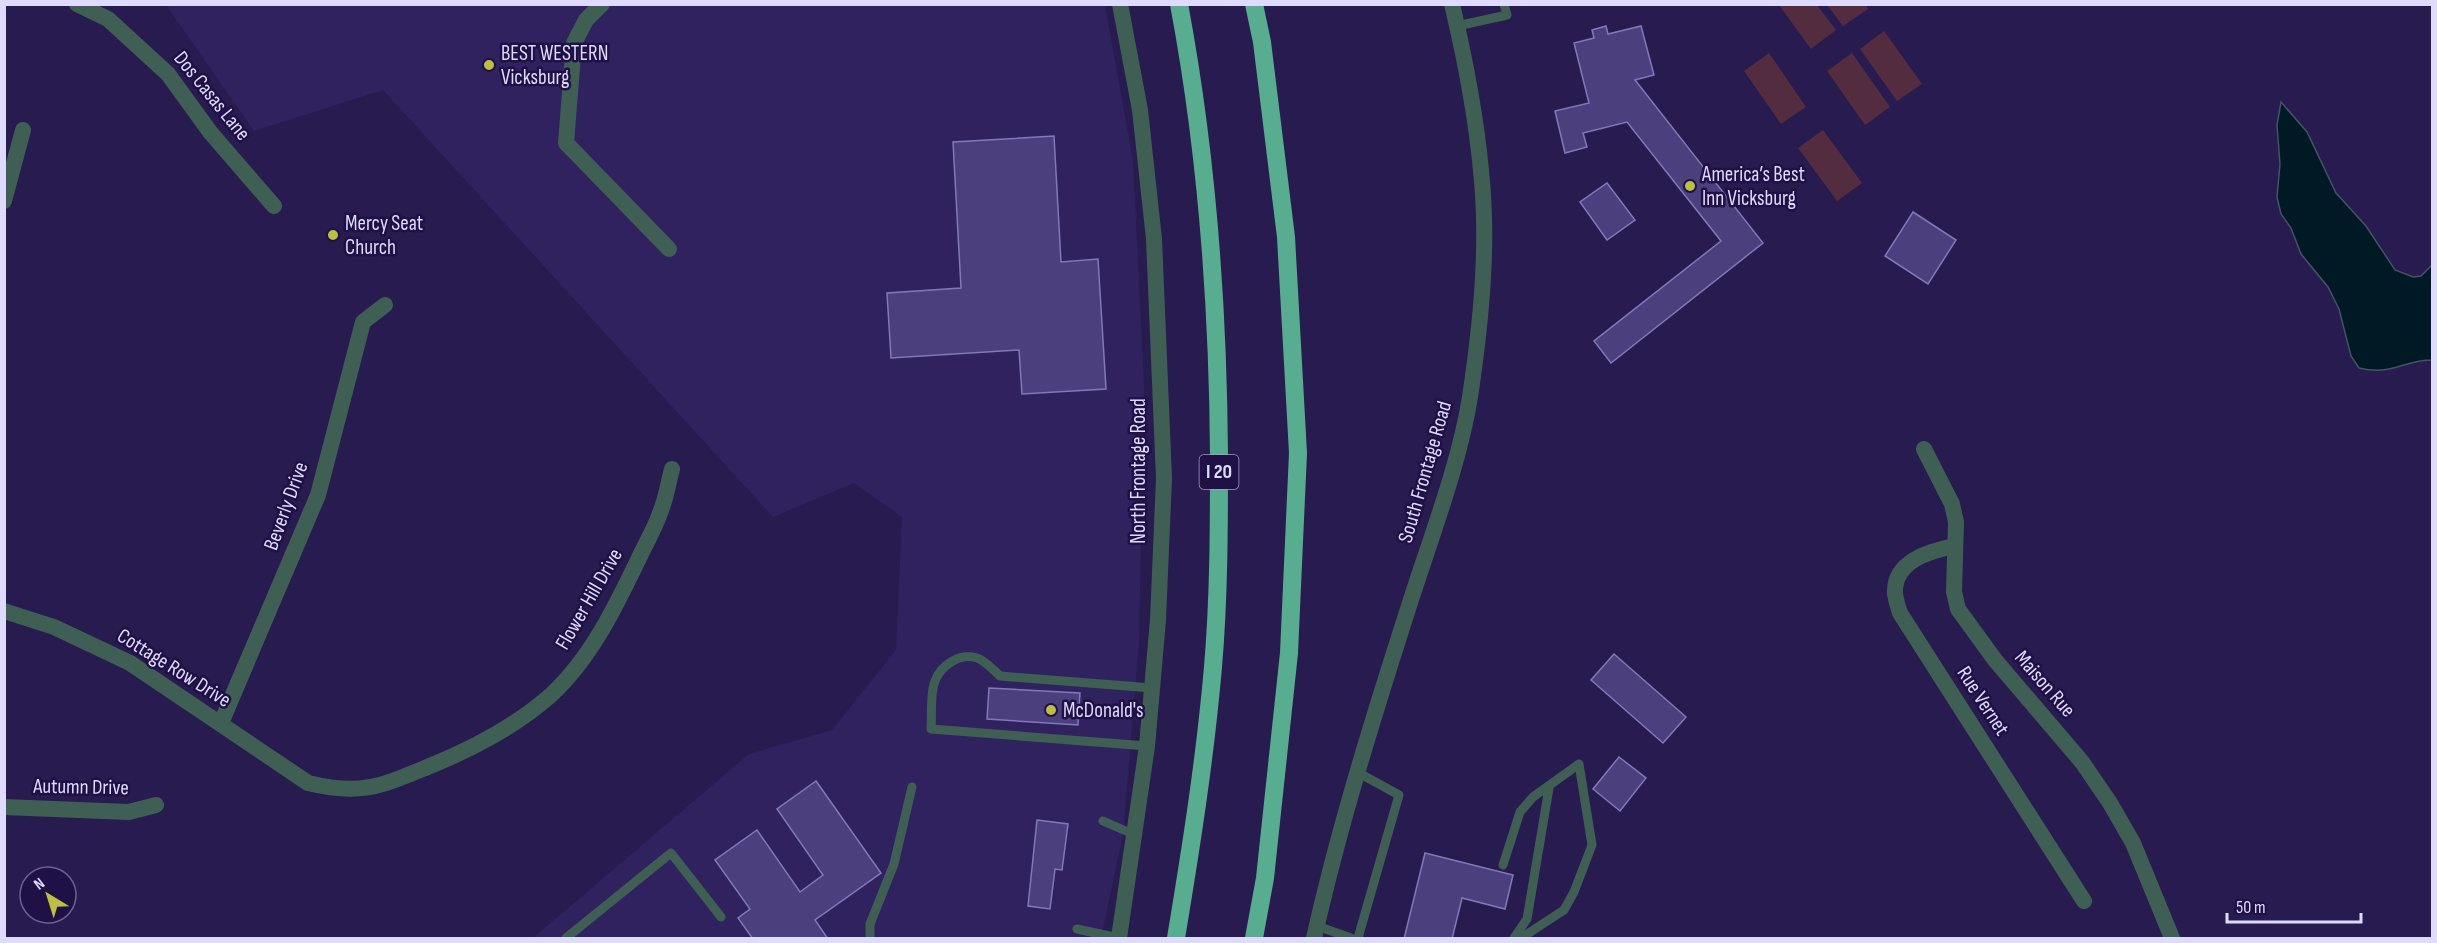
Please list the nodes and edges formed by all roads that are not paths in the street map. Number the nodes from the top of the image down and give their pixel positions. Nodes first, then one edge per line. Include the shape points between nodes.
1 (77, 4) edge
2 (602, 4) edge
3 (1120, 4) edge
4 (1173, 4) edge
5 (1179, 4) edge
6 (1254, 4) edge
7 (1452, 4) edge
8 (1504, 4) edge
9 (1457, 26) junction
10 (1189, 56) junction
11 (23, 130) dead end
12 (4, 201) edge
13 (274, 206) dead end
14 (669, 249) dead end
15 (385, 306) dead end
16 (1923, 449) dead end
17 (672, 469) dead end
18 (1954, 546) junction
19 (4, 611) edge
20 (1152, 688) junction
21 (221, 723) junction
22 (1147, 746) junction
23 (1357, 772) junction
24 (308, 783) joint
25 (912, 787) dead end
26 (1549, 788) junction
27 (156, 805) dead end
28 (4, 807) edge
29 (1104, 821) dead end
30 (1135, 836) junction
31 (1503, 865) dead end
32 (2084, 901) dead end
33 (721, 916) dead end
34 (1077, 929) dead end
35 (1315, 932) edge
36 (1119, 938) edge
37 (566, 939) edge
38 (870, 939) edge
39 (1176, 939) edge
40 (1254, 939) edge
41 (1351, 939) edge
42 (1358, 939) edge
43 (1515, 939) edge
44 (1521, 939) edge
45 (2172, 939) edge

1 - 13 street, Dos Casas Lane via 108,19 168,74 210,132
2 - 14 street via 586,20 574,43 566,143
3 - 20 street, North Frontage Road via 1140,110 1154,239 1164,478
4 - 10 highway
5 - 10 highway, I 20
6 - 40 highway via 1286,237 1298,453 1289,654
7 - 9 street, South Frontage Road
8 - 9 lane via 1507,15
9 - 23 street, South Frontage Road via 1482,172 1484,228 1470,399 1450,476
10 - 39 highway, I 20 via 1207,195 1218,377 1219,508 1213,665 1198,806
11 - 12 street
15 - 21 street, Beverly Drive via 363,322 318,495
16 - 18 street, Maison Rue via 1953,504
17 - 24 street, Flower Hill Drive via 660,513 595,642 551,695 460,754 389,783 363,790 335,790
18 - 32 street, Rue Vernet via 1930,551 1905,568 1896,581 1900,613
18 - 45 street, Maison Rue via 1958,609 1995,660 2082,762 2110,803 2133,843
19 - 21 street, Cottage Row Drive via 54,627 130,663
20 - 22 street, North Frontage Road
20 - 22 lane via 1000,676 986,662 967,656 954,660 934,681 931,729
21 - 24 street, Cottage Row Drive
22 - 30 street, North Frontage Road
23 - 35 street, South Frontage Road
23 - 42 lane via 1399,795
25 - 38 lane via 894,864 870,924
26 - 31 lane via 1520,812
26 - 43 lane via 1527,919
26 - 44 lane via 1579,764 1592,845 1564,910
27 - 28 street, Autumn Drive via 129,813
29 - 30 lane
30 - 36 street, North Frontage Road
33 - 37 lane via 671,853
34 - 36 lane
35 - 41 lane

